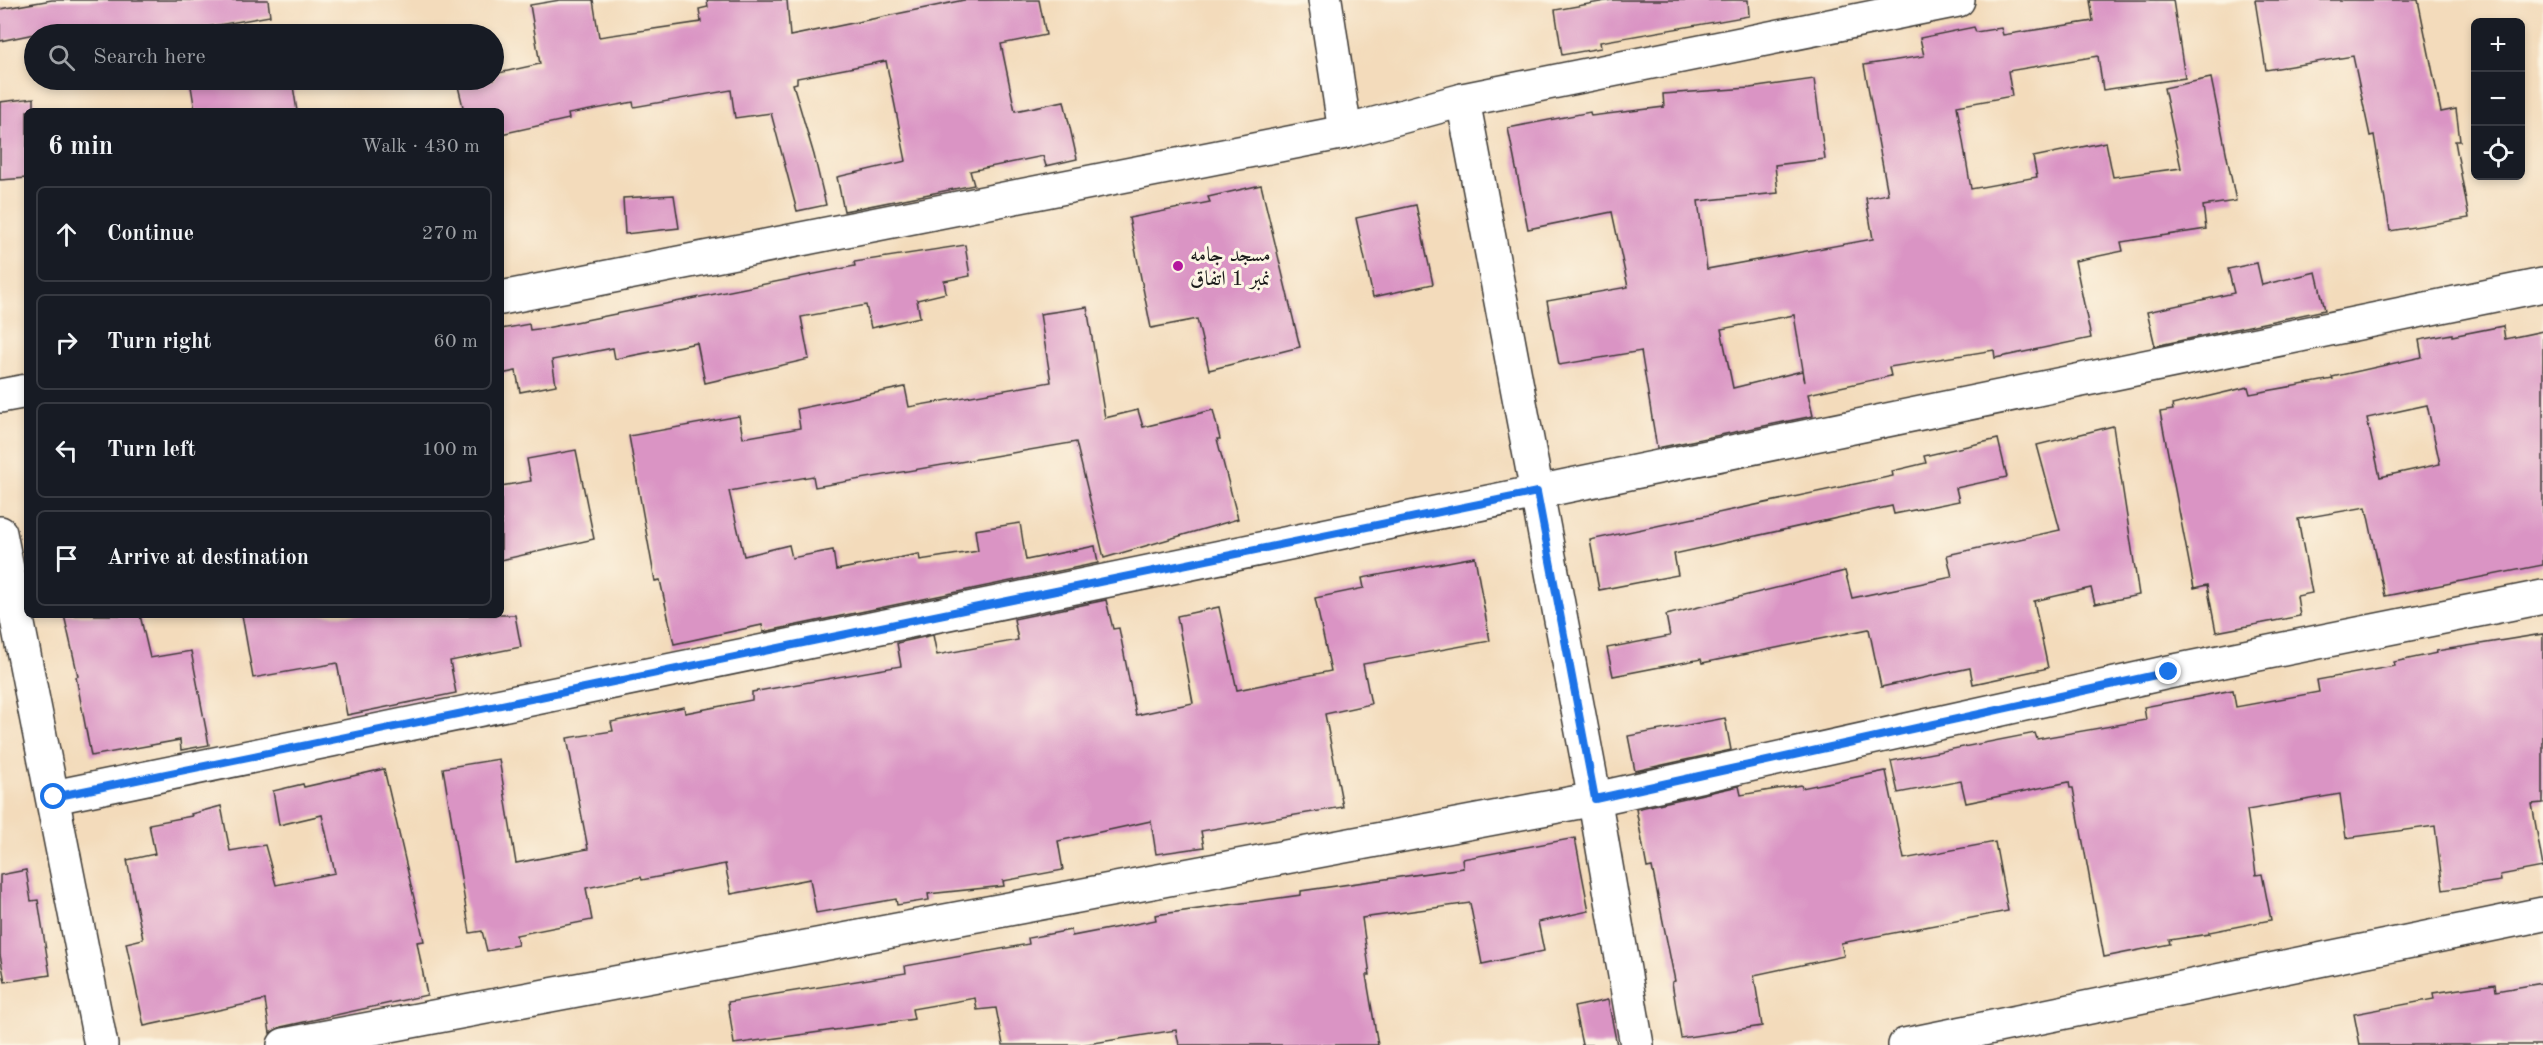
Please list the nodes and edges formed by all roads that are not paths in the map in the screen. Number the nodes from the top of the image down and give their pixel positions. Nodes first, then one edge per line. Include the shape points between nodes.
1 (1325, 0) edge
2 (1958, 0) edge
3 (1463, 100) junction
4 (1345, 132) junction
5 (2543, 285) edge
6 (504, 297) edge
7 (24, 392) edge
8 (0, 396) edge
9 (1537, 492) junction
10 (0, 533) edge
11 (2543, 597) edge
12 (54, 797) junction
13 (1595, 799) junction
14 (2543, 914) edge
15 (101, 1045) edge
16 (284, 1045) edge
17 (1636, 1045) edge
18 (1905, 1045) edge

1 - 4 street
2 - 3 street
3 - 4 street
3 - 9 street
4 - 6 street
5 - 9 street
7 - 8 street
9 - 12 street
9 - 13 street
10 - 12 street
11 - 13 street via 2169,672
12 - 15 street
13 - 16 street
13 - 17 street
14 - 18 street

